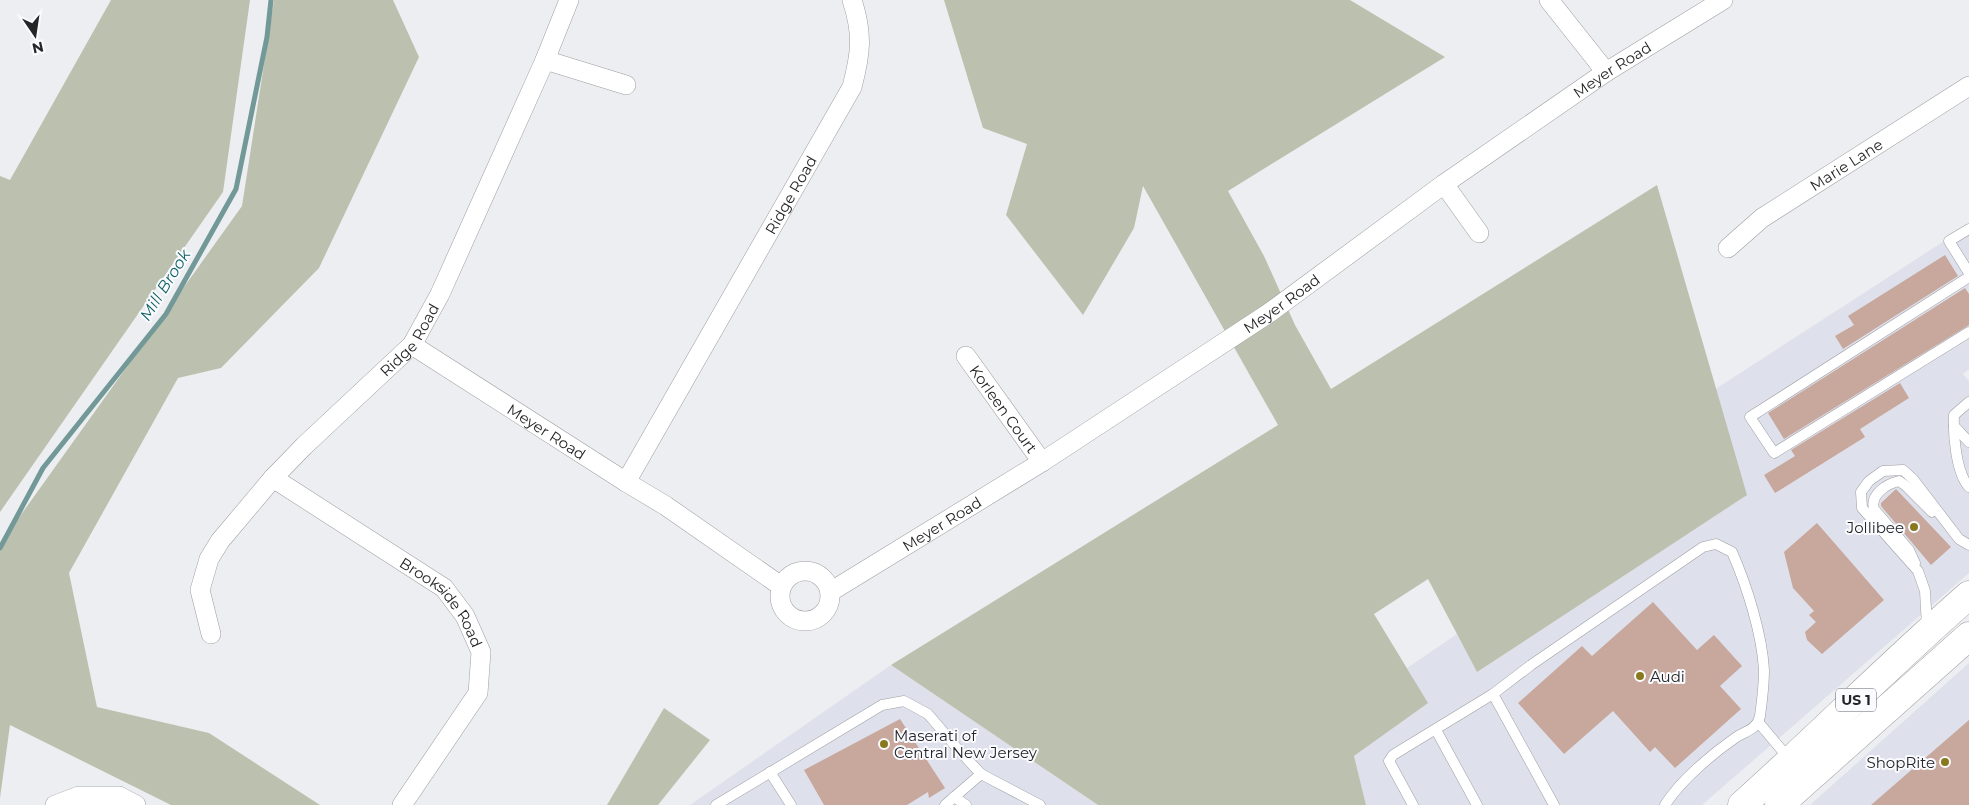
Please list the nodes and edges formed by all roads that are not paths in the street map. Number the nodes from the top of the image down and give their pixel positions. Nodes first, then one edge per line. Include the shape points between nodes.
1 (569, 0) edge
2 (852, 0) edge
3 (1549, 0) edge
4 (1723, 0) edge
5 (545, 60) junction
6 (1606, 72) junction
7 (626, 85) dead end
8 (1969, 86) edge
9 (1444, 184) junction
10 (1969, 229) edge
11 (1479, 233) dead end
12 (1728, 248) dead end
13 (1969, 275) edge
14 (1969, 332) edge
15 (412, 345) junction
16 (966, 356) dead end
17 (1969, 402) edge
18 (1954, 426) junction
19 (1969, 442) edge
20 (1042, 462) junction
21 (273, 478) junction
22 (626, 482) junction
23 (1969, 487) edge
24 (1959, 538) junction
25 (1969, 545) edge
26 (1918, 571) junction
27 (781, 586) junction
28 (830, 592) junction
29 (1969, 595) edge
30 (1927, 632) junction
31 (211, 634) dead end
32 (1969, 636) edge
33 (1493, 694) junction
34 (1759, 723) junction
35 (1436, 730) junction
36 (1791, 761) junction
37 (770, 772) junction
38 (981, 774) junction
39 (954, 797) junction
40 (55, 805) edge
41 (136, 805) edge
42 (402, 805) edge
43 (716, 805) edge
44 (791, 805) edge
45 (945, 805) edge
46 (966, 805) edge
47 (1040, 805) edge
48 (1413, 805) edge
49 (1477, 805) edge
50 (1554, 805) edge
51 (1666, 805) edge
52 (1742, 805) edge
53 (1779, 805) edge

1 - 5 street, Ridge Road
2 - 22 street, Ridge Road via 860,30 860,57 852,87
3 - 6 street
4 - 6 street, Meyer Road
5 - 7 street
5 - 15 street, Ridge Road via 440,294
6 - 9 street, Meyer Road
8 - 12 street, Marie Lane via 1762,218
9 - 11 street
9 - 20 street, Meyer Road via 1269,313
10 - 13 lane via 1949,242
13 - 14 lane via 1750,417 1774,453
15 - 21 street, Ridge Road
15 - 22 street, Meyer Road
16 - 20 street, Korleen Court
17 - 18 lane via 1954,415
18 - 19 lane
18 - 23 lane via 1958,460
20 - 28 street, Meyer Road
21 - 31 street, Ridge Road via 220,540 209,559 200,590
21 - 42 street, Brookside Road via 444,588 465,616 481,652 478,693
22 - 27 street, Meyer Road
24 - 25 lane
24 - 26 lane via 1906,486 1899,481 1887,486 1874,497 1874,509 1909,550
24 - 26 lane via 1903,470 1882,471 1869,481 1861,492 1862,508
26 - 30 lane via 1925,591
27 - 28 street via 792,573 808,570 823,578
27 - 28 street via 780,603 784,610 797,620 806,622 822,615 830,601
29 - 30 highway, US 1
30 - 36 highway, US 1
32 - 53 highway, US 1
33 - 34 lane via 1669,569 1703,548 1716,544 1732,552 1762,650 1763,692
33 - 35 lane
33 - 50 lane
34 - 36 lane
34 - 51 lane via 1695,771 1671,795
35 - 48 lane via 1393,755 1389,761
35 - 49 lane
36 - 52 highway, US 1
37 - 38 lane via 882,705 904,701 928,714
37 - 43 lane
37 - 44 lane
38 - 39 lane
38 - 47 lane
39 - 45 lane
39 - 46 lane
40 - 41 street via 79,796 119,796

